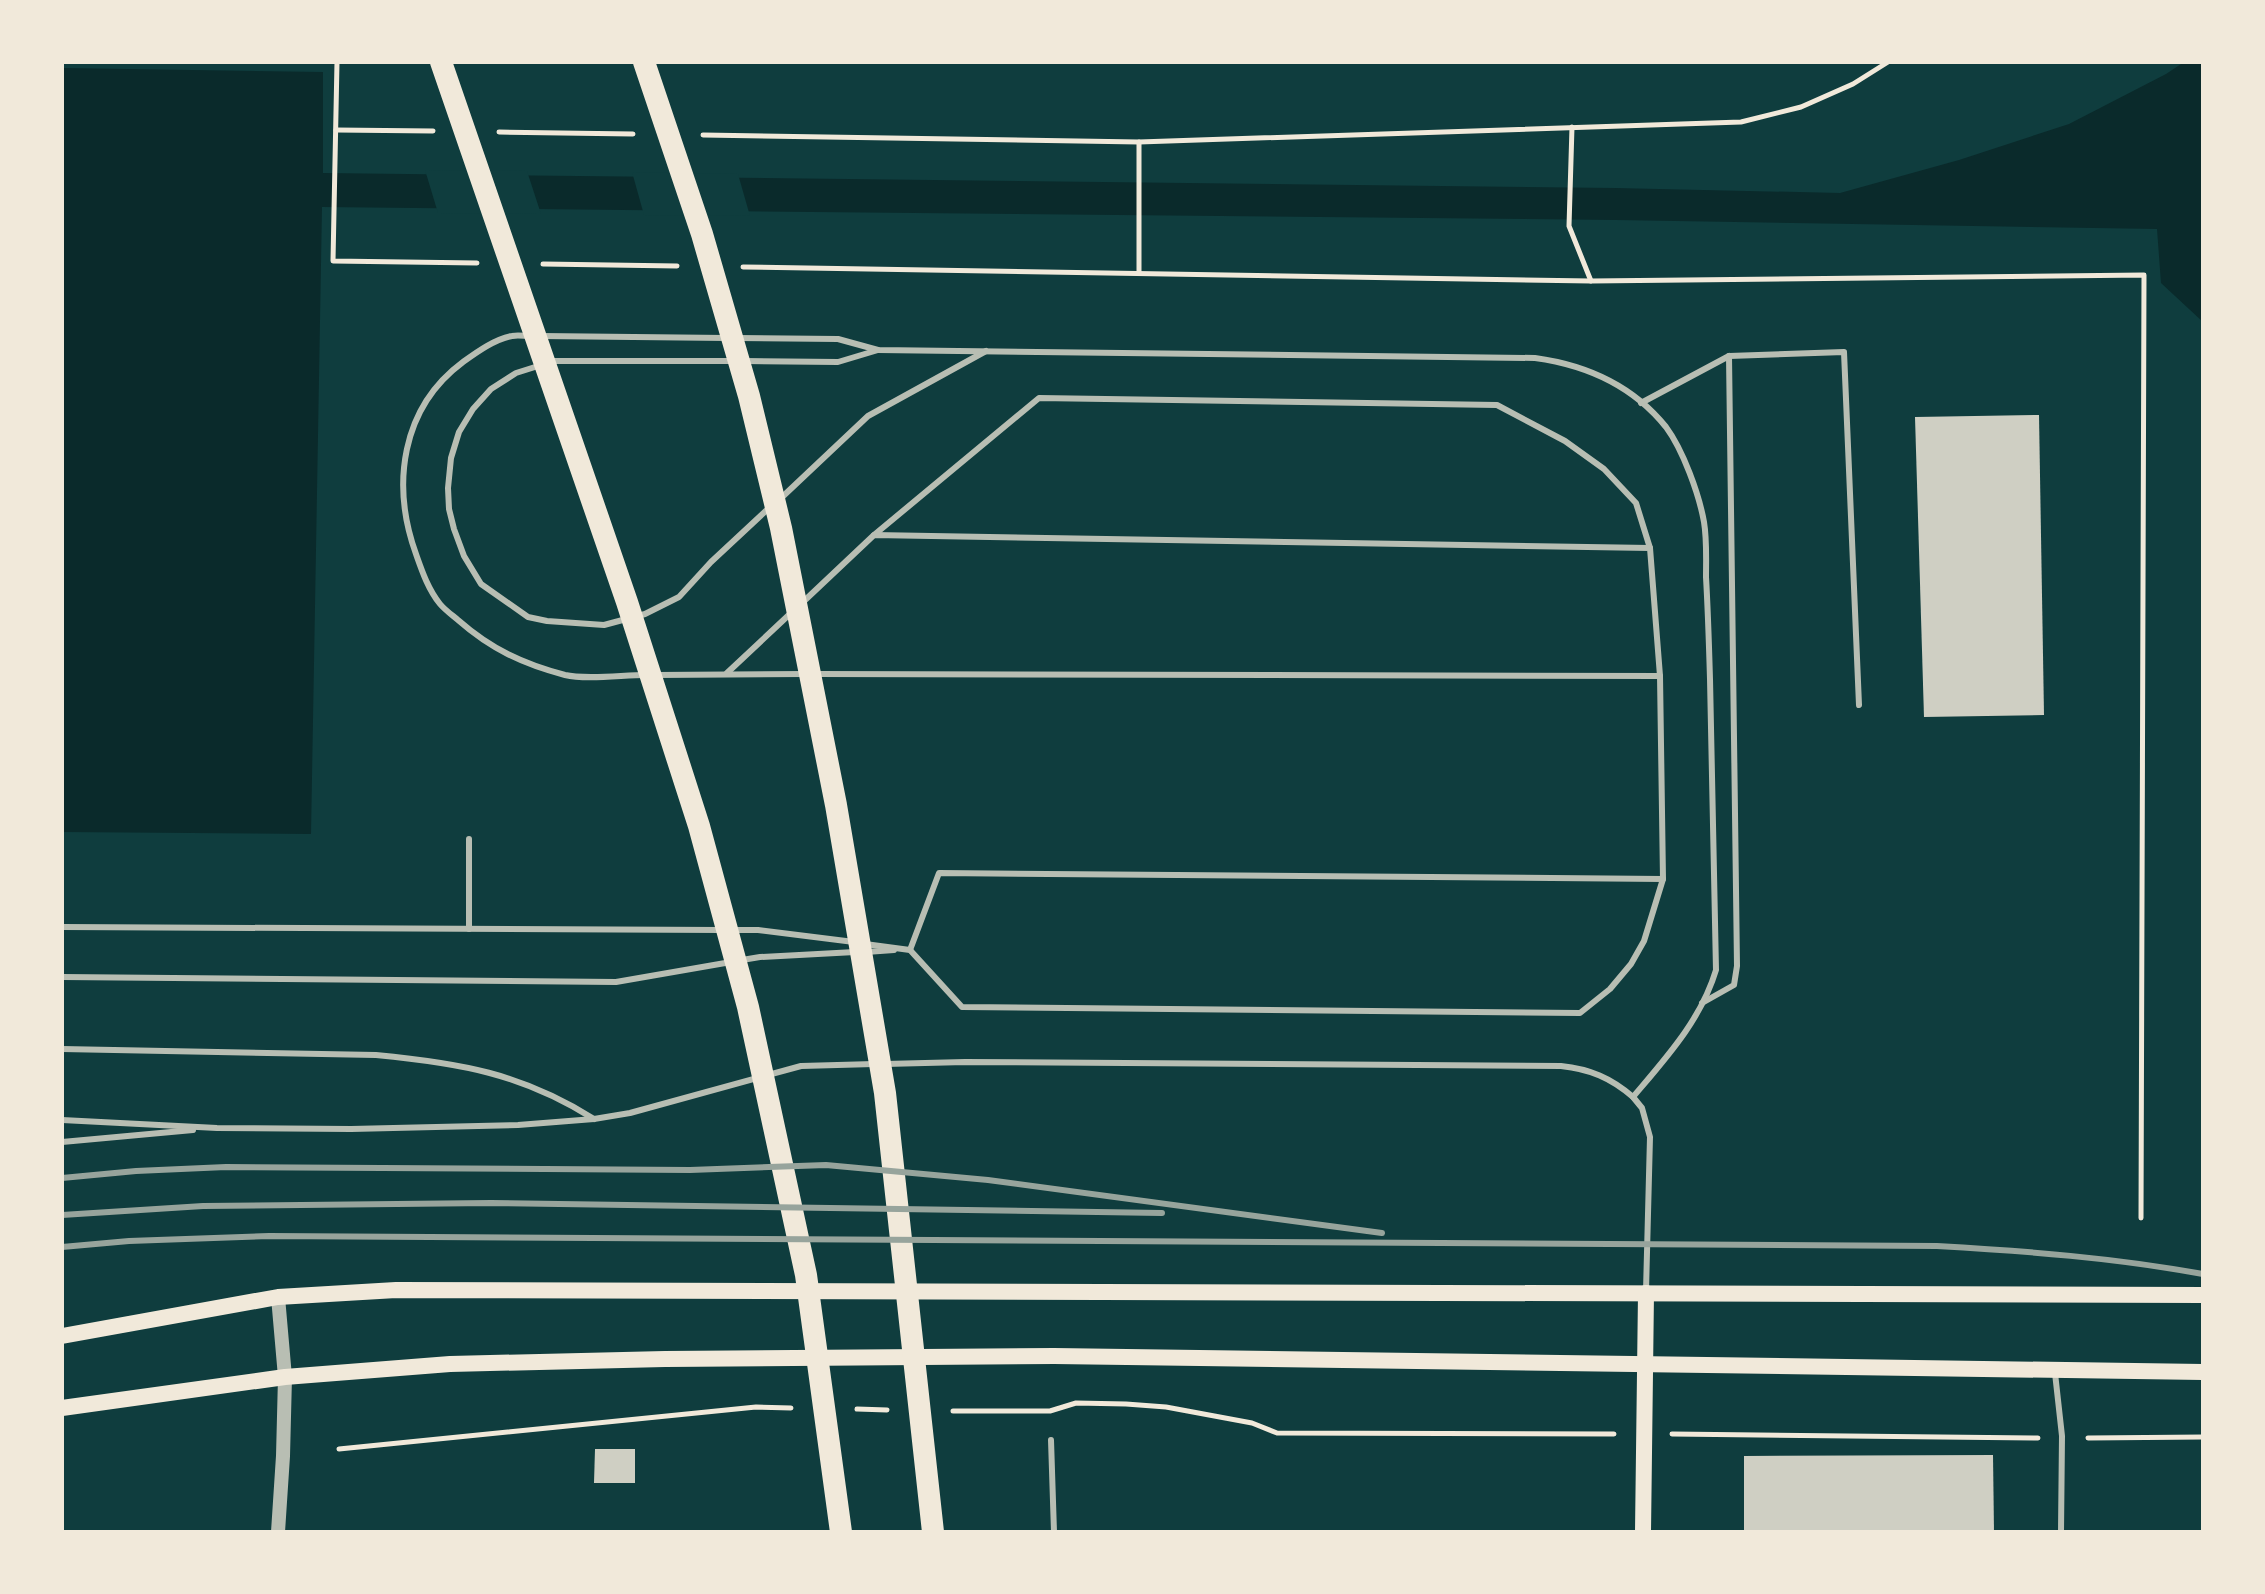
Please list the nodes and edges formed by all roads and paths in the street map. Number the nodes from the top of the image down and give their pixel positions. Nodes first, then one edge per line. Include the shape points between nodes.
1 (337, 62) edge
2 (441, 62) edge
3 (644, 62) edge
4 (1888, 62) edge
5 (1572, 127) junction
6 (336, 130) junction
7 (446, 131) dead end
8 (493, 132) dead end
9 (635, 134) dead end
10 (698, 135) dead end
11 (1139, 142) junction
12 (491, 263) dead end
13 (539, 264) dead end
14 (681, 266) dead end
15 (729, 266) dead end
16 (1139, 272) junction
17 (1591, 281) junction
18 (878, 350) junction
19 (987, 350) junction
20 (1729, 356) junction
21 (1641, 403) junction
22 (874, 535) junction
23 (1650, 548) junction
24 (726, 674) junction
25 (1660, 676) junction
26 (1859, 705) dead end
27 (469, 839) dead end
28 (1663, 879) junction
29 (62, 927) edge
30 (469, 929) junction
31 (910, 950) junction
32 (62, 977) edge
33 (1702, 1003) junction
34 (62, 1049) edge
35 (1633, 1097) junction
36 (594, 1119) junction
37 (62, 1120) edge
38 (217, 1128) junction
39 (62, 1142) edge
40 (2141, 1218) dead end
41 (1646, 1293) junction
42 (2203, 1295) edge
43 (278, 1297) junction
44 (62, 1336) edge
45 (1644, 1365) junction
46 (2054, 1370) junction
47 (2203, 1372) edge
48 (285, 1377) junction
49 (62, 1408) edge
50 (801, 1408) dead end
51 (846, 1409) dead end
52 (891, 1410) dead end
53 (951, 1411) dead end
54 (1602, 1434) dead end
55 (1690, 1434) dead end
56 (2062, 1436) junction
57 (2203, 1437) edge
58 (1051, 1440) dead end
59 (339, 1449) dead end
60 (837, 1508) junction
61 (278, 1532) edge
62 (835, 1532) edge
63 (841, 1532) edge
64 (933, 1532) edge
65 (1054, 1532) edge
66 (1643, 1532) edge
67 (2061, 1532) edge

1 - 6 path
2 - 60 highway via 699,826 748,1007 806,1275
3 - 64 highway via 749,396 836,805 885,1093
4 - 5 path via 1801,107 1741,122
5 - 11 path
5 - 17 path via 1569,226
6 - 7 path
6 - 12 path via 333,261
8 - 9 path
10 - 11 path
11 - 16 path
13 - 14 path
15 - 16 path
16 - 17 path
17 - 40 path via 2144,275
18 - 19 lane
18 - 19 lane via 838,362 554,361 516,373 473,409 451,458 449,509 464,556 481,584 528,617 604,625 645,614 679,597 868,416
18 - 24 lane via 838,339 512,336 455,368 419,413 403,462 406,525 424,577 440,604 480,640 569,676
19 - 21 lane via 1535,358 1596,373
20 - 21 lane
20 - 26 lane via 1844,352
20 - 33 lane via 1737,966 1734,985
21 - 33 lane via 1666,427 1677,447 1704,523 1716,970
22 - 23 lane
22 - 23 lane via 1039,398 1465,404 1497,405 1565,441 1604,469 1636,503
22 - 24 lane
23 - 25 lane
24 - 25 lane
25 - 28 lane
27 - 30 lane
28 - 31 lane via 939,873
28 - 31 lane via 1644,941 1631,964 1580,1013 962,1007
29 - 30 lane
30 - 31 lane via 758,930
31 - 32 lane via 760,957 616,982
33 - 35 lane
34 - 36 lane via 428,1060 538,1087
35 - 36 lane via 1603,1075 1561,1066 965,1062 801,1066
35 - 41 lane via 1650,1137
36 - 38 lane via 351,1129
37 - 38 lane
38 - 39 lane
41 - 42 main road
41 - 43 main road via 396,1290
41 - 45 main road
43 - 44 main road
43 - 48 street
45 - 46 main road
45 - 48 main road via 1054,1356 681,1359 450,1364
45 - 66 main road
46 - 47 main road
46 - 56 lane
48 - 49 main road
48 - 61 street
50 - 59 path via 756,1407
51 - 52 path
53 - 54 path via 1050,1411 1076,1403 1166,1407 1252,1423 1277,1433
55 - 56 path
56 - 57 path
56 - 67 lane
58 - 65 lane
60 - 62 highway
60 - 63 highway

